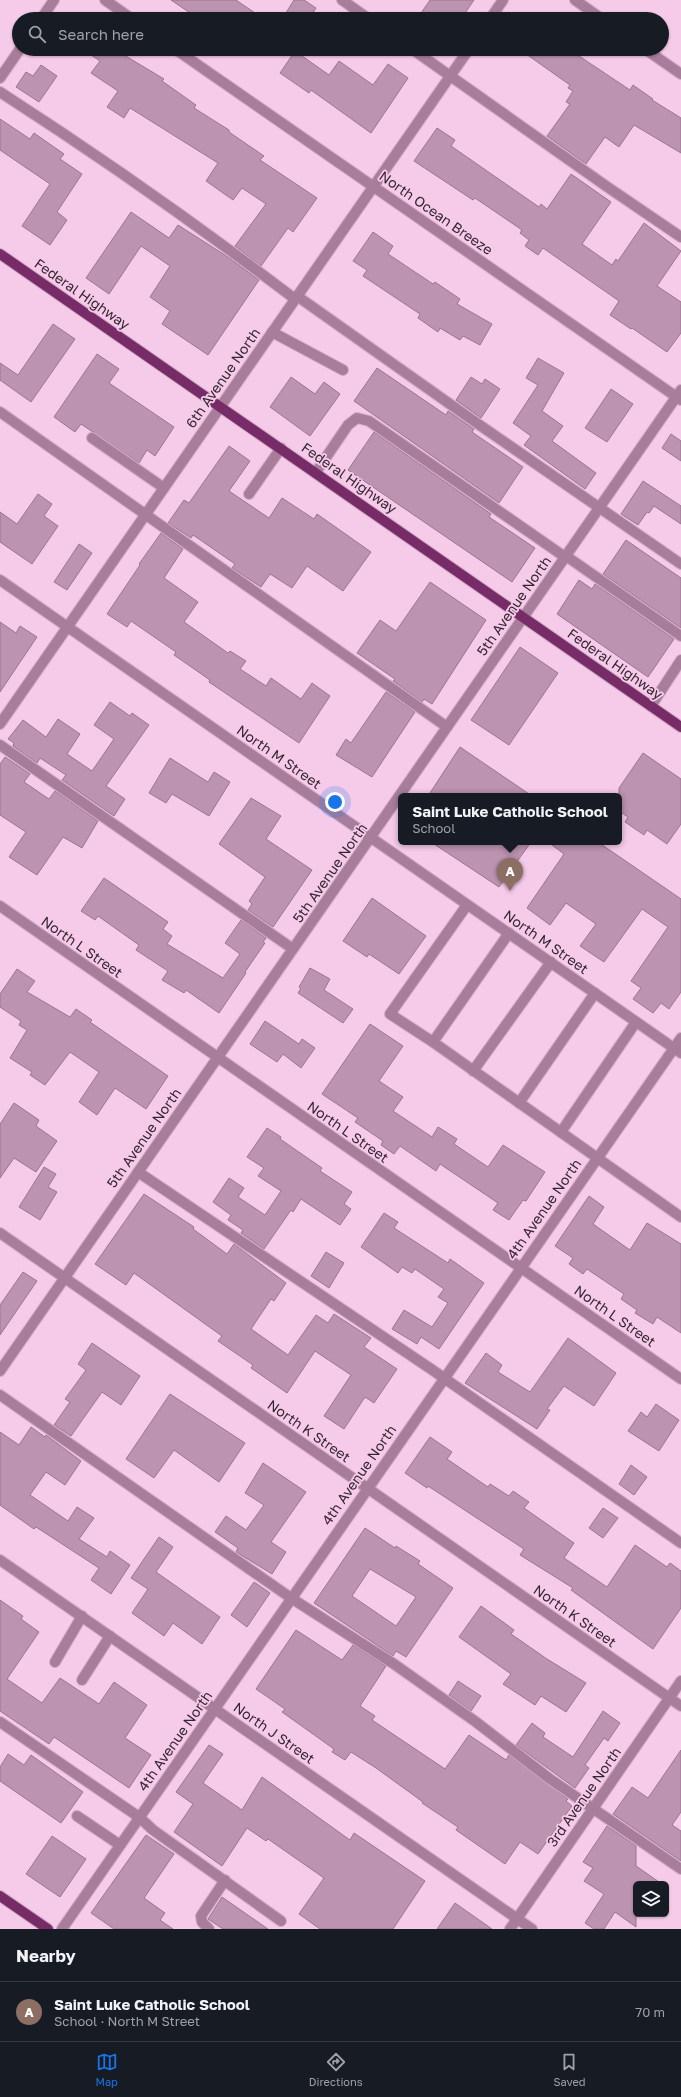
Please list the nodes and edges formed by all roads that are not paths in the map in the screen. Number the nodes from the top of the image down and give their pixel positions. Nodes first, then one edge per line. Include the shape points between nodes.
1 (54, 0) edge
2 (105, 0) edge
3 (342, 0) edge
4 (503, 0) edge
5 (575, 0) edge
6 (46, 12) edge
7 (122, 12) edge
8 (359, 12) edge
9 (495, 12) edge
10 (592, 12) edge
11 (15, 56) edge
12 (185, 56) edge
13 (422, 56) edge
14 (464, 56) edge
15 (655, 56) edge
16 (681, 74) edge
17 (450, 76) junction
18 (0, 78) edge
19 (0, 92) edge
20 (373, 187) junction
21 (681, 237) edge
22 (0, 254) edge
23 (296, 297) junction
24 (272, 332) junction
25 (343, 370) dead end
26 (679, 396) edge
27 (220, 406) junction
28 (0, 412) edge
29 (92, 438) dead end
30 (281, 448) junction
31 (316, 472) junction
32 (164, 488) junction
33 (249, 494) dead end
34 (599, 508) junction
35 (144, 516) junction
36 (565, 556) junction
37 (681, 564) edge
38 (0, 580) edge
39 (523, 617) junction
40 (68, 627) junction
41 (681, 636) edge
42 (681, 660) edge
43 (651, 706) junction
44 (0, 724) edge
45 (447, 727) junction
46 (681, 727) edge
47 (0, 745) edge
48 (401, 793) edge
49 (398, 797) edge
50 (370, 837) junction
51 (467, 905) junction
52 (0, 906) edge
53 (509, 933) junction
54 (293, 949) junction
55 (551, 962) junction
56 (595, 993) junction
57 (636, 1022) junction
58 (681, 1038) edge
59 (433, 1042) junction
60 (677, 1050) edge
61 (218, 1058) junction
62 (473, 1071) junction
63 (519, 1103) junction
64 (561, 1132) junction
65 (597, 1158) junction
66 (138, 1172) junction
67 (681, 1217) edge
68 (0, 1233) edge
69 (520, 1268) junction
70 (64, 1278) junction
71 (0, 1370) edge
72 (444, 1378) junction
73 (681, 1380) edge
74 (0, 1395) edge
75 (367, 1488) junction
76 (681, 1543) edge
77 (0, 1560) edge
78 (291, 1598) junction
79 (82, 1616) junction
80 (110, 1636) junction
81 (55, 1662) dead end
82 (82, 1680) dead end
83 (681, 1681) edge
84 (670, 1698) junction
85 (681, 1706) edge
86 (214, 1708) junction
87 (0, 1722) edge
88 (593, 1809) junction
89 (77, 1816) dead end
90 (139, 1817) junction
91 (120, 1845) junction
92 (681, 1869) edge
93 (225, 1880) junction
94 (0, 1896) edge
95 (517, 1919) junction
96 (281, 1921) dead end
97 (48, 1929) edge
98 (62, 1929) edge
99 (209, 1929) edge
100 (510, 1929) edge
101 (532, 1929) edge

1 - 6 street
2 - 7 street
3 - 8 street
4 - 9 street
5 - 10 street
11 - 18 street
12 - 20 street, North Ocean Breeze
13 - 17 street
14 - 17 street, 6th Avenue North
15 - 16 street
17 - 20 street, 6th Avenue North
17 - 21 street
19 - 23 street via 193,223
20 - 23 street, 6th Avenue North
20 - 26 street, North Ocean Breeze
22 - 27 main road, Federal Highway
23 - 24 street, 6th Avenue North
23 - 34 street
24 - 25 street
24 - 27 street, 6th Avenue North
26 - 34 street, 5th Avenue North
27 - 30 main road, Federal Highway
27 - 32 street, 6th Avenue North
28 - 35 street
29 - 32 street
30 - 31 main road, Federal Highway
30 - 33 street
31 - 36 street via 348,425 357,418 368,421
31 - 39 main road, Federal Highway
32 - 35 street, 6th Avenue North
34 - 36 street, 5th Avenue North
34 - 37 street
35 - 40 street, 6th Avenue North
35 - 45 street
36 - 39 street, 5th Avenue North
36 - 41 street
38 - 40 street, North M Street
39 - 43 main road, Federal Highway
39 - 45 street, 5th Avenue North
40 - 44 street, 6th Avenue North
40 - 50 street, North M Street
42 - 43 street
43 - 46 main road, Federal Highway
45 - 48 street, 5th Avenue North
47 - 54 street
49 - 50 street, 5th Avenue North
50 - 51 street, North M Street
50 - 54 street, 5th Avenue North
51 - 53 street, North M Street
51 - 59 street via 390,1014
52 - 61 street, North L Street
53 - 55 street, North M Street
53 - 59 street
54 - 61 street, 5th Avenue North
55 - 56 street, North M Street
55 - 62 street
56 - 57 street, North M Street
56 - 63 street
57 - 60 street, North M Street
57 - 64 street
58 - 60 street, 4th Avenue North
59 - 62 street
60 - 65 street, 4th Avenue North
61 - 66 street, 5th Avenue North
61 - 69 street, North L Street
62 - 63 street
63 - 64 street
64 - 65 street
65 - 67 street
65 - 69 street, 4th Avenue North
66 - 70 street, 5th Avenue North
66 - 72 street
68 - 70 street, North K Street
69 - 72 street, 4th Avenue North
69 - 73 street, North L Street
70 - 71 street, 5th Avenue North
70 - 75 street, North K Street
72 - 75 street, 4th Avenue North
72 - 76 street
74 - 78 street
75 - 78 street, 4th Avenue North
75 - 84 street, North K Street
77 - 79 street, North J Street
78 - 86 street, 4th Avenue North
78 - 88 street via 394,1664
79 - 80 street, North J Street
79 - 81 street
80 - 82 street
80 - 86 street, North J Street
83 - 84 street, 3rd Avenue North
84 - 85 street, North K Street
84 - 88 street, 3rd Avenue North
86 - 90 street, 4th Avenue North
86 - 95 street, North J Street
87 - 90 street
88 - 92 street
88 - 95 street, 3rd Avenue North
89 - 91 street
90 - 91 street, 4th Avenue North
90 - 93 street via 153,1830
91 - 98 street, 4th Avenue North
93 - 96 street
93 - 99 street via 201,1916 202,1922
94 - 97 main road
95 - 100 street, 3rd Avenue North
95 - 101 street, North J Street

